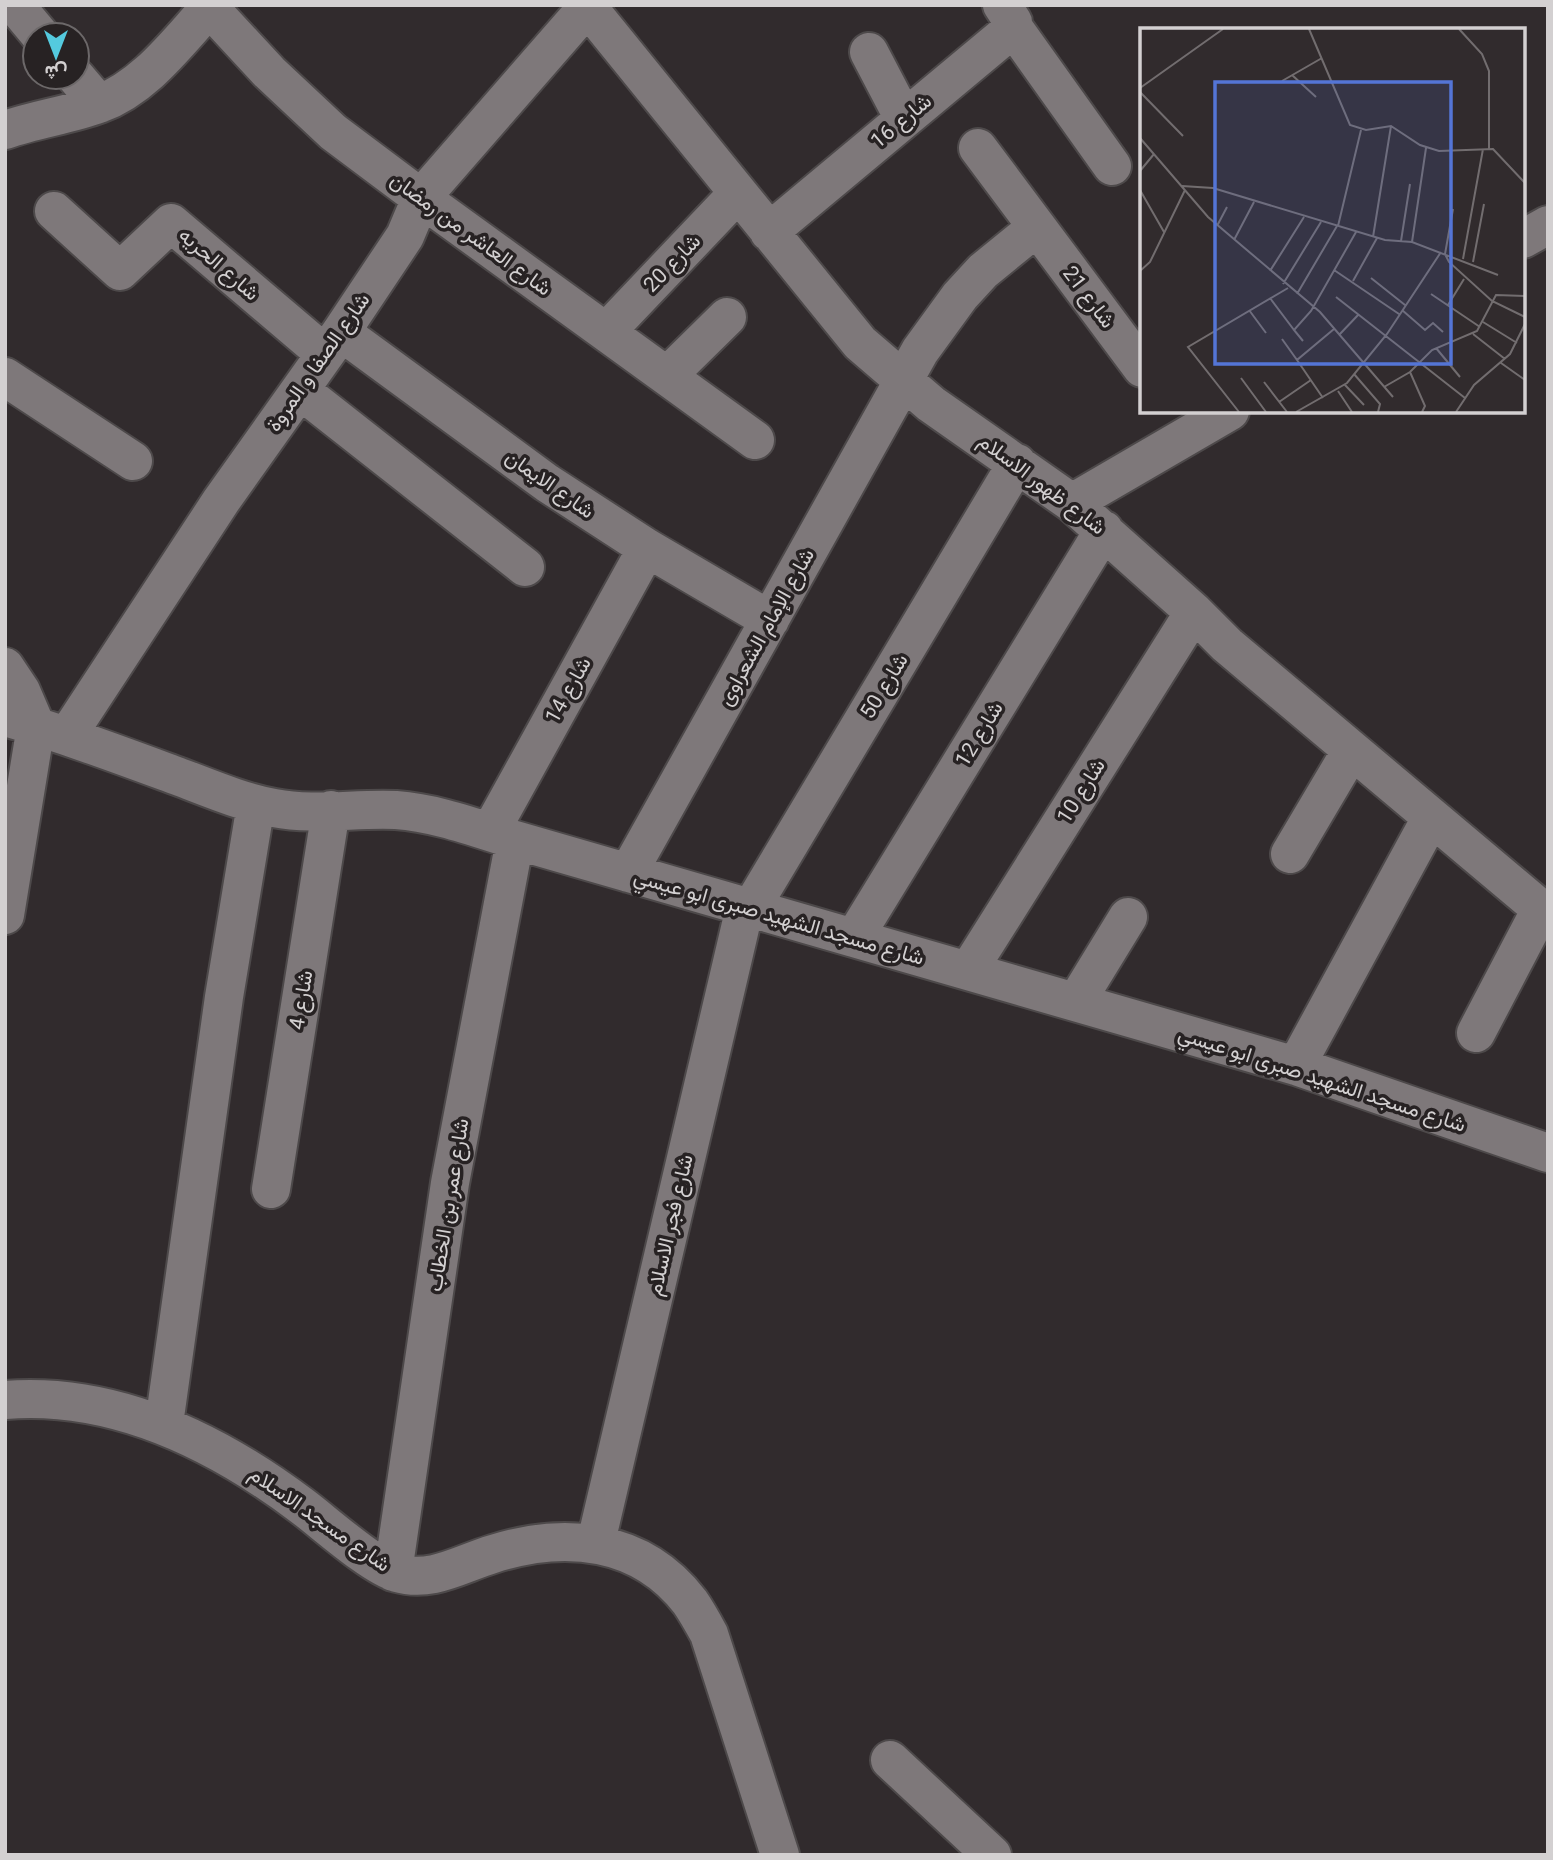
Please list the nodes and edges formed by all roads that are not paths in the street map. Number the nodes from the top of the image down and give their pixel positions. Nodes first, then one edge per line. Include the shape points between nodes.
1 (15, 5) edge
2 (209, 6) edge
3 (587, 6) edge
4 (1008, 16) edge
5 (28, 21) edge
6 (869, 52) dead end
7 (91, 90) edge
8 (86, 91) edge
9 (904, 119) junction
10 (5, 130) edge
11 (978, 148) dead end
12 (1112, 166) dead end
13 (738, 193) junction
14 (421, 198) junction
15 (54, 211) dead end
16 (1548, 225) edge
17 (1037, 227) junction
18 (769, 232) junction
19 (1525, 238) edge
20 (727, 317) dead end
21 (606, 332) junction
22 (333, 343) junction
23 (1140, 365) edge
24 (667, 376) junction
25 (904, 381) junction
26 (300, 390) junction
27 (10, 391) edge
28 (1222, 413) edge
29 (1182, 423) edge
30 (755, 440) dead end
31 (133, 461) dead end
32 (1017, 463) junction
33 (1072, 502) junction
34 (1104, 530) junction
35 (647, 548) junction
36 (525, 567) dead end
37 (1194, 612) junction
38 (770, 620) junction
39 (5, 667) edge
40 (36, 726) edge
41 (1351, 751) junction
42 (256, 804) junction
43 (331, 810) junction
44 (1431, 818) junction
45 (502, 836) junction
46 (1290, 854) dead end
47 (628, 873) junction
48 (748, 908) junction
49 (1545, 912) edge
50 (5, 915) edge
51 (1128, 917) dead end
52 (855, 938) junction
53 (968, 971) junction
54 (1076, 1002) junction
55 (1476, 1033) dead end
56 (1296, 1066) junction
57 (1548, 1153) edge
58 (271, 1189) dead end
59 (5, 1400) edge
60 (164, 1424) junction
61 (596, 1542) junction
62 (393, 1572) junction
63 (890, 1760) dead end
64 (780, 1855) edge
65 (992, 1855) edge

1 - 5 street
2 - 7 street via 142,78 121,93
2 - 14 street, شارع العاشر من رمضان via 269,72 333,131
3 - 13 street, شارع ظهور الاسلام
3 - 14 street, شارع الصفا و المروة
4 - 9 street, شارع 16
4 - 12 street
6 - 9 street
8 - 10 street
9 - 18 street, شارع 16
11 - 17 street, شارع 21
13 - 18 street, شارع ظهور الاسلام
13 - 21 street, شارع 20
14 - 21 street, شارع العاشر من رمضان
14 - 22 street, شارع الصفا و المروة via 405,236
15 - 22 street, شارع الحريه via 120,271 171,223
16 - 19 street
17 - 23 street, شارع 21
17 - 25 street, شارع الإمام الشعراوى via 960,296
18 - 25 street, شارع ظهور الاسلام via 860,343
20 - 24 street
21 - 24 street, شارع العاشر من رمضان
22 - 26 street, شارع الصفا و المروة
22 - 35 street, شارع الايمان
24 - 30 street, شارع العاشر من رمضان
25 - 32 street, شارع ظهور الاسلام
25 - 38 street, شارع الإمام الشعراوى
26 - 36 street
26 - 40 street, شارع الصفا و المروة via 221,501
27 - 31 street
28 - 29 street
29 - 33 street
32 - 33 street, شارع ظهور الاسلام
32 - 48 street, شارع 50
33 - 34 street, شارع ظهور الاسلام
34 - 37 street, شارع ظهور الاسلام
34 - 52 street, شارع 12
35 - 38 street, شارع الايمان
35 - 45 street, شارع 14
37 - 41 street, شارع ظهور الاسلام
37 - 53 street, شارع 10
38 - 47 street, شارع الإمام الشعراوى
39 - 40 street
40 - 42 street, شارع مسجد الشهيد صبرى ابو عيسي
40 - 50 street
41 - 44 street, شارع ظهور الاسلام
41 - 46 street
42 - 43 street, شارع مسجد الشهيد صبرى ابو عيسي via 291,811
42 - 60 street
43 - 45 street, شارع مسجد الشهيد صبرى ابو عيسي via 424,814
43 - 58 street, شارع 4
44 - 49 street, شارع ظهور الاسلام
44 - 56 street
45 - 47 street, شارع مسجد الشهيد صبرى ابو عيسي
45 - 62 street, شارع عمر بن الخطاب
47 - 48 street, شارع مسجد الشهيد صبرى ابو عيسي
48 - 52 street, شارع مسجد الشهيد صبرى ابو عيسي
48 - 61 street, شارع فجر الاسلام
49 - 55 street
51 - 54 street
52 - 53 street, شارع مسجد الشهيد صبرى ابو عيسي
53 - 54 street, شارع مسجد الشهيد صبرى ابو عيسي
54 - 56 street, شارع مسجد الشهيد صبرى ابو عيسي
56 - 57 street, شارع مسجد الشهيد صبرى ابو عيسي
59 - 60 street, شارع مسجد الاسلام via 80,1402
60 - 62 street, شارع مسجد الاسلام via 204,1442 278,1488
61 - 62 street, شارع مسجد الاسلام via 529,1546 437,1575
61 - 64 street, شارع مسجد الاسلام via 631,1555 663,1575 689,1601 709,1633
63 - 65 street

